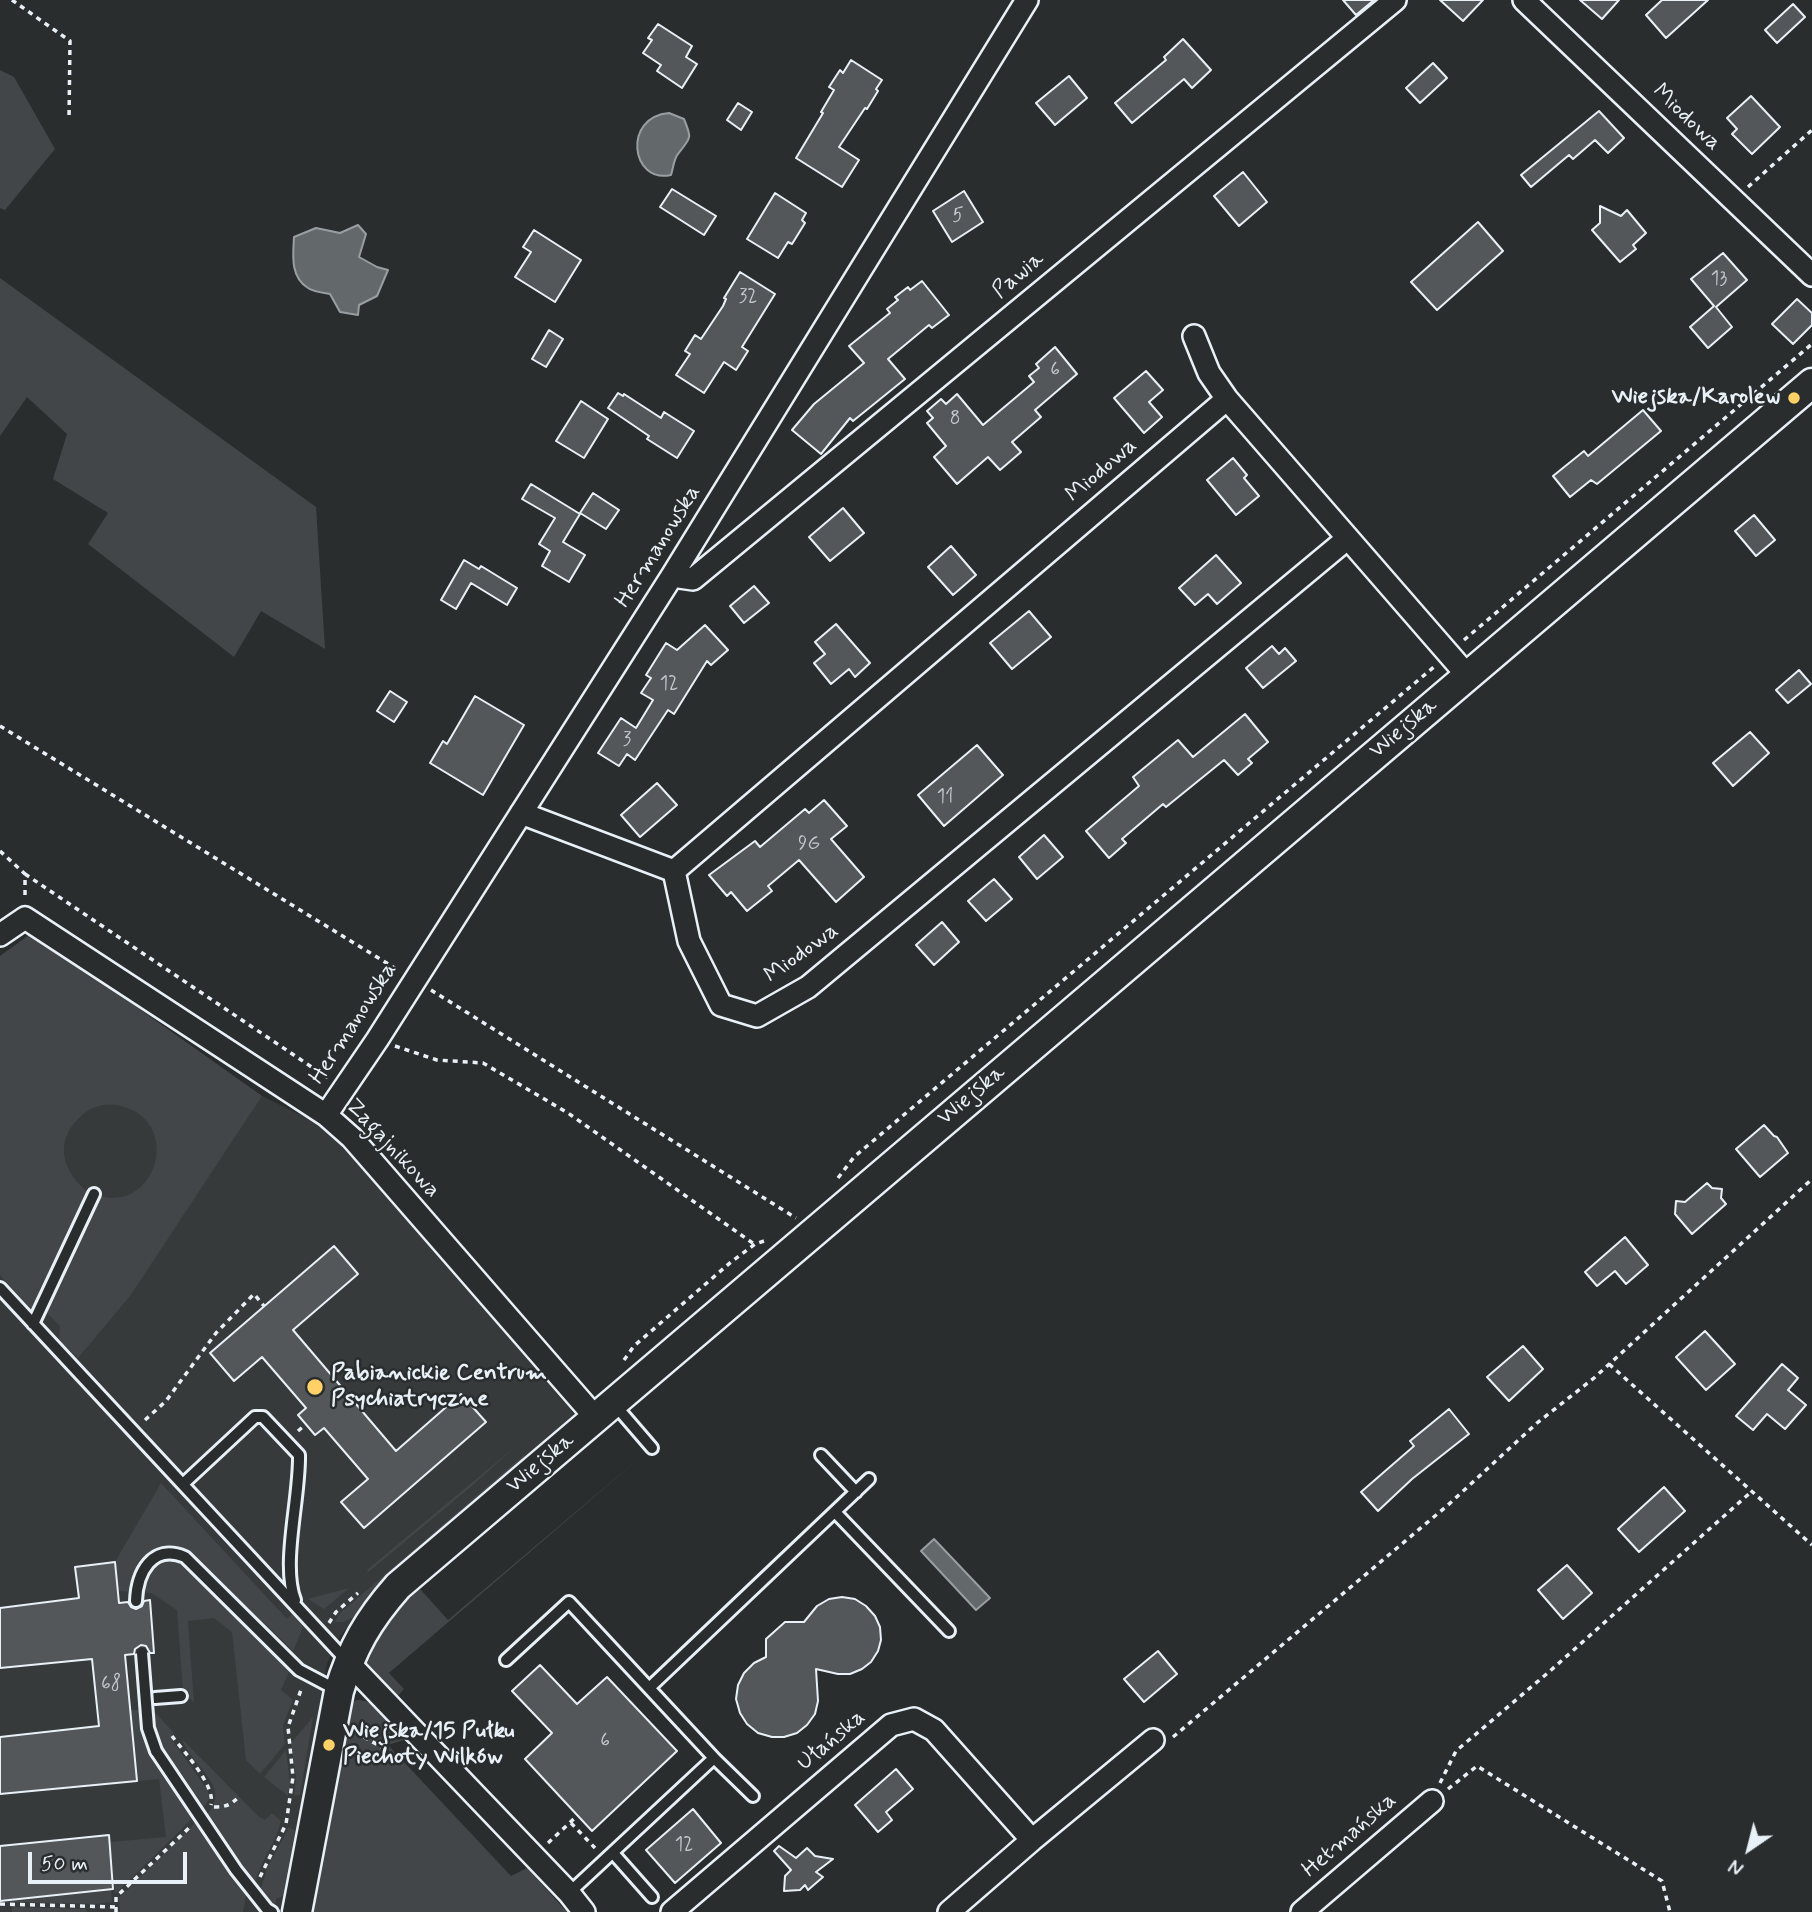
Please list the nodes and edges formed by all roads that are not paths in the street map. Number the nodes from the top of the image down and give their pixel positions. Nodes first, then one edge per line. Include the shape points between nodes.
1 (1027, 0) edge
2 (1395, 0) edge
3 (1524, 0) edge
4 (1812, 275) edge
5 (1194, 336) dead end
6 (1812, 383) edge
7 (1227, 398) junction
8 (1348, 538) junction
9 (673, 576) junction
10 (1466, 675) junction
11 (521, 813) junction
12 (674, 871) junction
13 (0, 935) edge
14 (326, 1115) junction
15 (94, 1194) dead end
16 (0, 1288) edge
17 (33, 1324) junction
18 (604, 1410) junction
19 (652, 1448) dead end
20 (821, 1455) dead end
21 (869, 1479) dead end
22 (183, 1484) junction
23 (856, 1492) junction
24 (835, 1512) junction
25 (136, 1601) dead end
26 (297, 1606) junction
27 (949, 1631) dead end
28 (142, 1653) dead end
29 (506, 1660) dead end
30 (348, 1662) junction
31 (649, 1688) junction
32 (339, 1691) junction
33 (181, 1696) dead end
34 (155, 1698) dead end
35 (1161, 1740) road end
36 (714, 1758) junction
37 (753, 1796) dead end
38 (1432, 1801) road end
39 (1032, 1840) junction
40 (609, 1856) junction
41 (569, 1893) junction
42 (653, 1897) dead end
43 (272, 1912) edge
44 (297, 1912) edge
45 (584, 1912) edge
46 (672, 1912) edge
47 (949, 1912) edge
48 (1302, 1912) edge

1 - 9 street, Hermanowska
2 - 9 street, Pawia via 693,579
3 - 4 street, Miodowa
5 - 7 street via 1209,373
6 - 10 street, Wiejska
7 - 8 street
7 - 12 street, Miodowa
8 - 10 street
8 - 12 street, Miodowa via 808,988 757,1016 721,1005 689,941
9 - 11 street, Hermanowska
10 - 18 street, Wiejska
11 - 12 street
11 - 14 street, Hermanowska
13 - 14 street, Zagajnikowa via 25,918
14 - 18 street, Zagajnikowa
15 - 17 lane
16 - 17 lane
17 - 22 lane
18 - 19 lane
18 - 30 street, Wiejska via 398,1586 374,1614
20 - 23 lane
21 - 23 lane
22 - 26 lane
22 - 26 lane via 254,1417 263,1417 299,1455 288,1573
23 - 24 lane
24 - 27 lane
24 - 31 lane
25 - 32 lane via 141,1571 153,1559 176,1553 192,1562 299,1670
26 - 30 lane
28 - 43 lane, bridge via 149,1728 156,1751 236,1870
29 - 31 lane via 569,1602
30 - 32 street, Wiejska
30 - 41 street
31 - 36 lane
32 - 44 street, Wiejska
33 - 34 lane
35 - 39 street
36 - 37 lane
36 - 40 lane
38 - 48 street, Hetmańska
39 - 46 street, Ułańska via 934,1730 914,1719 891,1726
39 - 47 street
40 - 41 lane
40 - 42 lane
41 - 45 street

